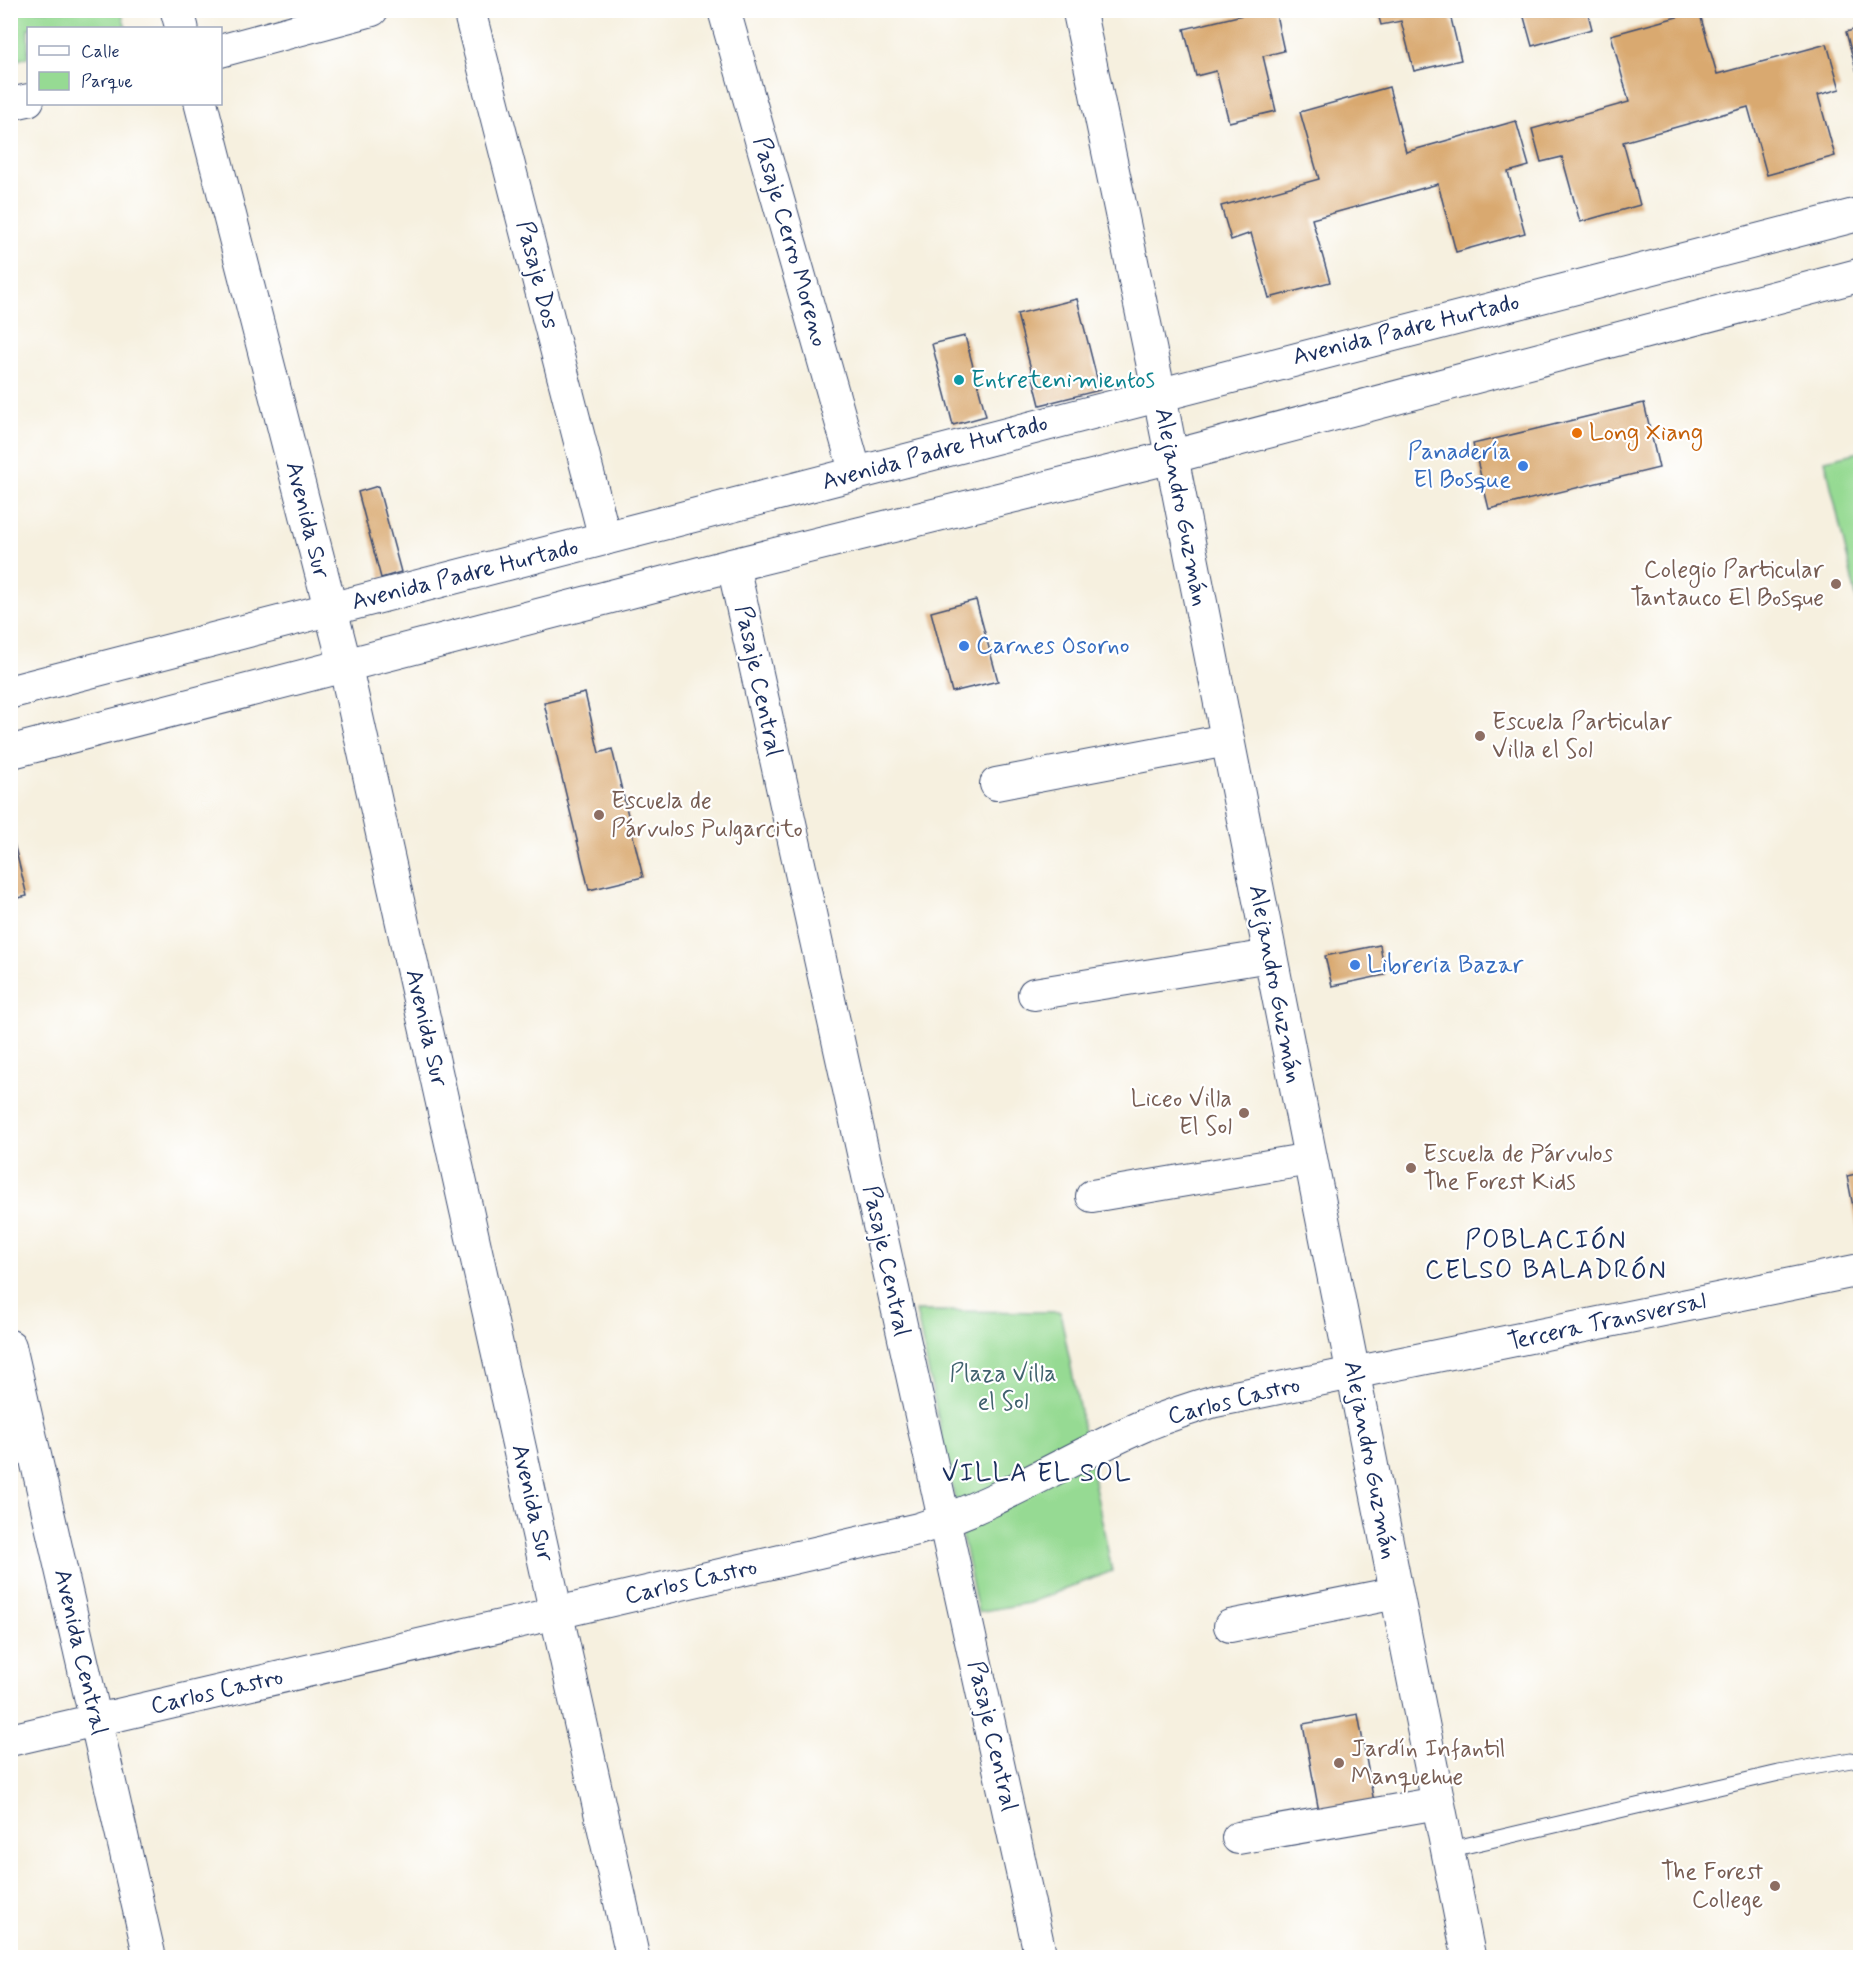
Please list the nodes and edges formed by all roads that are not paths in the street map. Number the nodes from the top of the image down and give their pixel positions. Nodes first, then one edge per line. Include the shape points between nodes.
1 (177, 10) edge
2 (372, 10) edge
3 (469, 10) edge
4 (724, 10) edge
5 (1079, 10) edge
6 (182, 27) edge
7 (222, 50) edge
8 (27, 100) edge
9 (10, 104) edge
10 (201, 105) edge
11 (1860, 214) edge
12 (1860, 274) edge
13 (1159, 393) junction
14 (1171, 457) junction
15 (856, 474) junction
16 (605, 539) junction
17 (733, 564) junction
18 (330, 610) junction
19 (345, 665) junction
20 (10, 692) edge
21 (1227, 740) junction
22 (10, 752) edge
23 (996, 784) dead end
24 (1270, 956) junction
25 (1034, 994) dead end
26 (1310, 1159) junction
27 (1092, 1196) dead end
28 (1860, 1269) edge
29 (10, 1346) edge
30 (1353, 1374) junction
31 (944, 1522) junction
32 (1396, 1593) junction
33 (556, 1612) junction
34 (1230, 1626) dead end
35 (96, 1720) junction
36 (10, 1740) edge
37 (1851, 1760) dead end
38 (1438, 1803) junction
39 (1238, 1838) dead end
40 (1447, 1850) junction
41 (150, 1958) edge
42 (633, 1958) edge
43 (1041, 1958) edge
44 (1469, 1958) edge

1 - 6 street
2 - 7 street
3 - 16 street, Pasaje Dos
4 - 15 street, Pasaje Cerro Moreno
5 - 13 street, Alejandro Guzmán
8 - 9 street
10 - 18 street, Avenida Sur
11 - 13 street, Avenida Padre Hurtado
12 - 14 street
13 - 14 street, Alejandro Guzmán
13 - 15 street, Avenida Padre Hurtado
14 - 17 street
14 - 21 street, Alejandro Guzmán
15 - 16 street, Avenida Padre Hurtado
16 - 18 street, Avenida Padre Hurtado
17 - 19 street
17 - 31 street, Pasaje Central
18 - 19 street, Avenida Sur
18 - 20 street, Avenida Padre Hurtado
19 - 22 street
19 - 33 street, Avenida Sur
21 - 23 street
21 - 24 street, Alejandro Guzmán
24 - 25 street
24 - 26 street, Alejandro Guzmán
26 - 27 street
26 - 30 street, Alejandro Guzmán
28 - 30 street, Tercera Transversal
29 - 35 street, Avenida Central
30 - 31 street, Carlos Castro via 1252,1392 1178,1412
30 - 32 street, Alejandro Guzmán
31 - 33 street, Carlos Castro
31 - 43 street, Pasaje Central
32 - 34 street
32 - 38 street, Alejandro Guzmán
33 - 35 street, Carlos Castro
33 - 42 street, Avenida Sur
35 - 36 street, Carlos Castro
35 - 41 street, Avenida Central
37 - 40 lane
38 - 39 street
38 - 40 street, Alejandro Guzmán
40 - 44 street, Alejandro Guzmán

